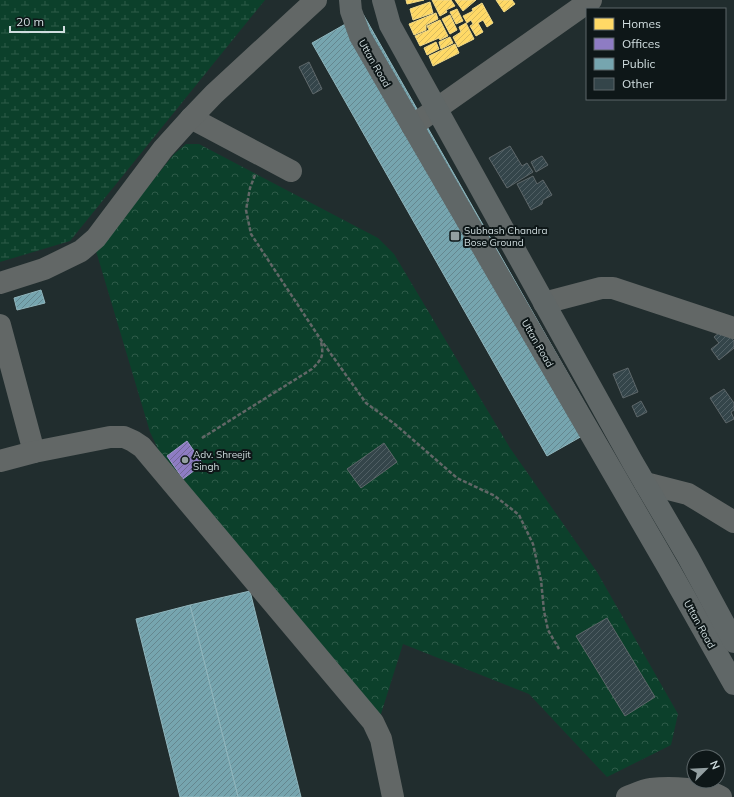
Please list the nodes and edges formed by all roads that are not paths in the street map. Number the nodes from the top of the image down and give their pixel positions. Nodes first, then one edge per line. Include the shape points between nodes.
1 (316, 0) edge
2 (350, 0) edge
3 (383, 0) edge
4 (592, 0) edge
5 (436, 110) junction
6 (191, 118) junction
7 (412, 126) junction
8 (291, 171) dead end
9 (0, 283) edge
10 (544, 303) junction
11 (0, 325) edge
12 (734, 328) edge
13 (34, 452) junction
14 (0, 461) edge
15 (646, 483) junction
16 (734, 522) edge
17 (734, 642) edge
18 (734, 684) edge
19 (393, 797) edge
20 (627, 797) edge
21 (721, 797) edge

1 - 6 street
2 - 7 main road, Uttan Road via 360,36
3 - 5 main road via 390,25
4 - 5 street
5 - 7 street
5 - 10 main road
6 - 8 street
6 - 9 street via 163,149 96,238 80,251 44,270
7 - 18 main road, Uttan Road
10 - 12 street via 601,288 613,288
10 - 15 main road
11 - 13 street
13 - 14 street
13 - 19 street via 110,437 124,437 142,448 373,722 381,739
15 - 16 street via 688,494
15 - 17 main road
20 - 21 street via 650,789 692,789

